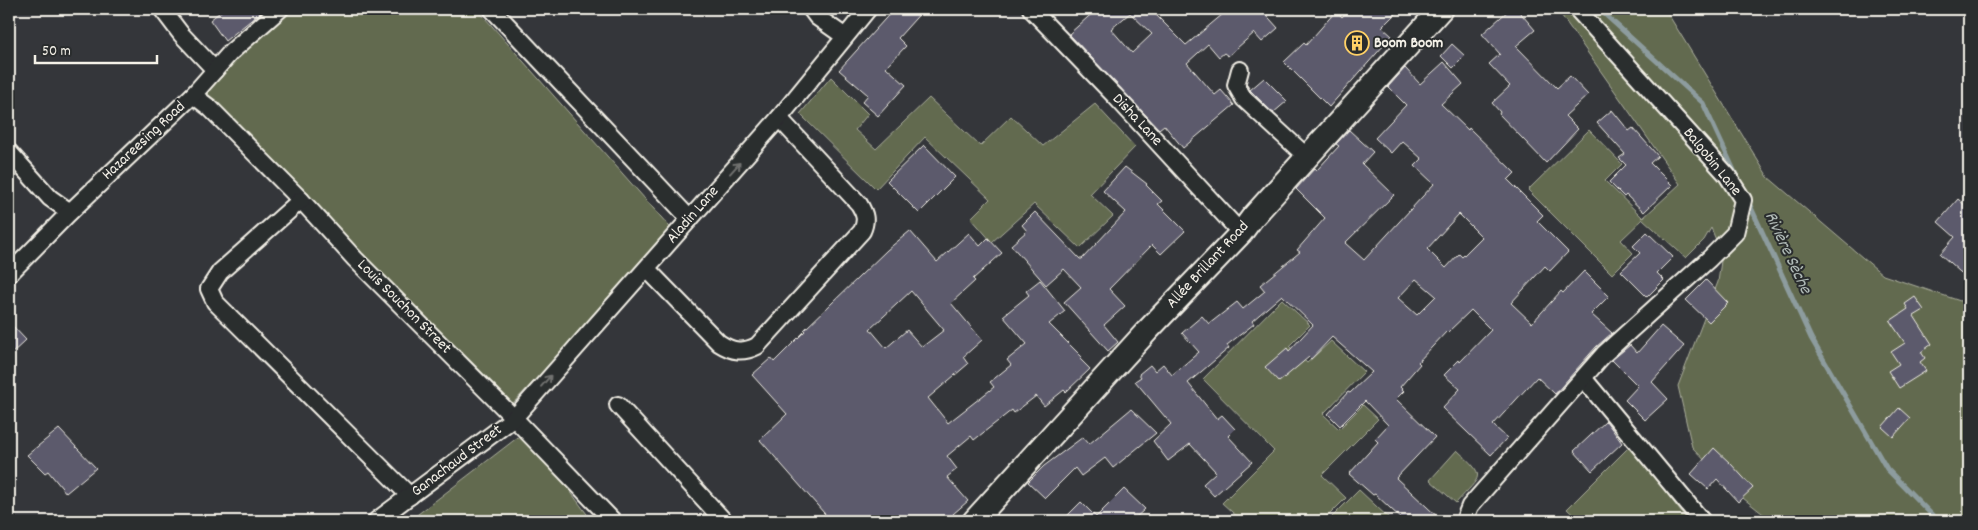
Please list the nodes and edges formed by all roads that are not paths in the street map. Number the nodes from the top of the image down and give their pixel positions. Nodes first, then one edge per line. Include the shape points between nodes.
1 (162, 9) edge
2 (280, 9) edge
3 (492, 9) edge
4 (811, 9) edge
5 (868, 9) edge
6 (1031, 9) edge
7 (1441, 9) edge
8 (1577, 9) edge
9 (844, 36) junction
10 (215, 70) junction
11 (1240, 70) dead end
12 (193, 95) junction
13 (779, 118) junction
14 (9, 152) edge
15 (1307, 157) junction
16 (301, 200) junction
17 (70, 212) junction
18 (690, 219) junction
19 (1241, 233) junction
20 (647, 269) junction
21 (9, 274) edge
22 (1584, 379) junction
23 (618, 405) dead end
24 (514, 418) junction
25 (410, 496) junction
26 (1465, 519) edge
27 (376, 521) edge
28 (613, 521) edge
29 (724, 521) edge
30 (974, 521) edge
31 (1702, 521) edge

1 - 10 street
2 - 10 street, Hazareesing Road
3 - 18 street
4 - 9 street
5 - 9 street, Aladin Lane
6 - 19 street, Disha Lane
7 - 15 main road, Allée Brillant Road
8 - 22 street, Balgobin Lane via 1727,175 1743,200 1735,233 1604,354
9 - 13 street, Aladin Lane
10 - 12 street, Hazareesing Road
11 - 15 street via 1236,85 1244,99
12 - 16 street, Louis Souchon Street via 210,108
12 - 17 street, Hazareesing Road
18 -> 13 street, Aladin Lane
13 - 20 street via 859,204 866,223 862,231 757,346 738,352 719,344
14 - 17 street via 50,198
15 - 19 main road, Allée Brillant Road
16 - 24 street, Louis Souchon Street via 355,259
16 - 25 street via 220,272 209,289 215,302
17 - 21 street, Hazareesing Road
18 - 20 street, Aladin Lane
19 - 30 main road, Allée Brillant Road
24 -> 20 street, Aladin Lane
22 - 26 street, Balgobin Lane via 1470,506
22 - 31 street
23 - 29 street
24 - 25 street, Ganachaud Street
24 - 28 street, Louis Souchon Street
25 - 27 street, Ganachaud Street

